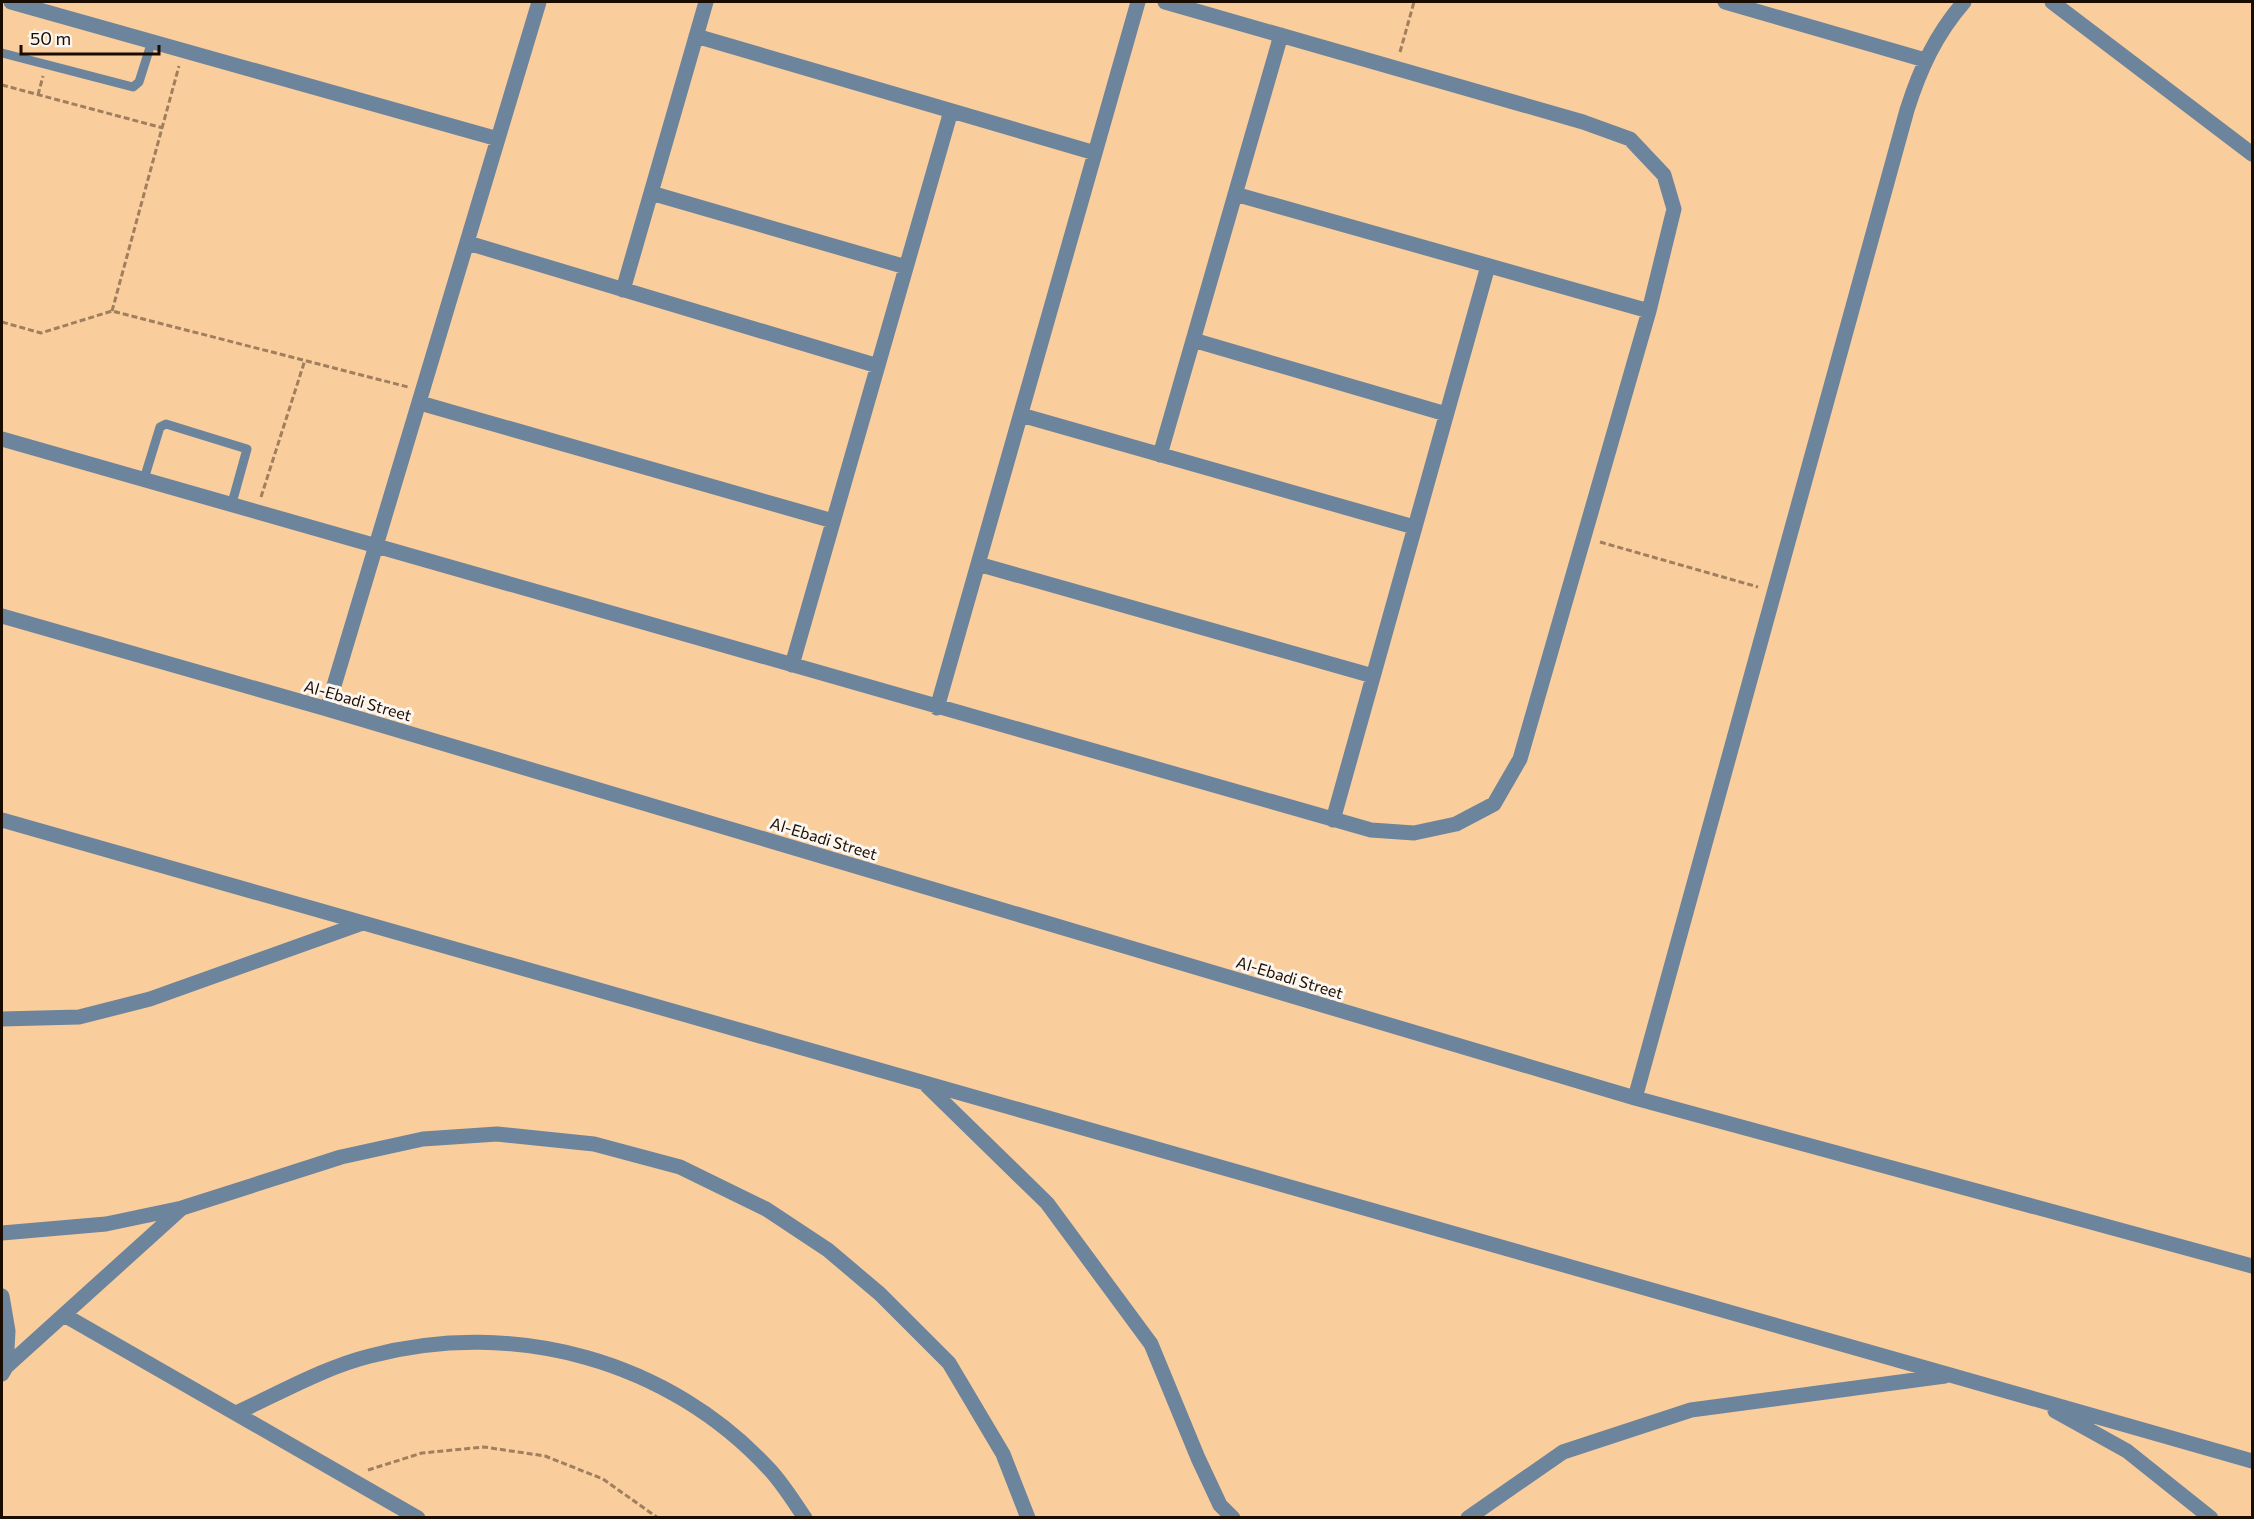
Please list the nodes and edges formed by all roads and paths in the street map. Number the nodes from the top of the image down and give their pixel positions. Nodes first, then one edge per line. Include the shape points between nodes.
1 (11, 2) edge
2 (540, 2) edge
3 (706, 2) edge
4 (1138, 2) edge
5 (1165, 2) edge
6 (1414, 2) edge
7 (1725, 2) edge
8 (1964, 2) edge
9 (2052, 2) edge
10 (1281, 35) junction
11 (696, 36) junction
12 (152, 41) junction
13 (183, 50) junction
14 (2, 53) edge
15 (1925, 60) junction
16 (46, 65) junction
17 (1395, 68) junction
18 (2, 85) edge
19 (38, 94) junction
20 (951, 111) junction
21 (163, 128) junction
22 (498, 139) junction
23 (1095, 153) junction
24 (2253, 154) edge
25 (651, 193) junction
26 (1235, 194) junction
27 (468, 243) junction
28 (1488, 266) junction
29 (906, 267) junction
30 (623, 290) junction
31 (112, 311) junction
32 (1649, 311) junction
33 (2, 321) edge
34 (1193, 340) junction
35 (305, 360) junction
36 (878, 366) junction
37 (422, 397) junction
38 (1446, 414) junction
39 (1021, 415) junction
40 (2, 439) edge
41 (1160, 455) junction
42 (144, 479) junction
43 (232, 503) junction
44 (256, 510) junction
45 (833, 521) junction
46 (1414, 527) junction
47 (1584, 537) junction
48 (378, 543) junction
49 (978, 564) junction
50 (1775, 591) junction
51 (2, 616) edge
52 (792, 665) junction
53 (1373, 676) junction
54 (938, 708) junction
55 (327, 709) junction
56 (2, 820) edge
57 (1333, 820) junction
58 (360, 924) junction
59 (2, 1019) edge
60 (921, 1080) junction
61 (1635, 1098) junction
62 (183, 1208) junction
63 (2, 1233) edge
64 (2253, 1266) edge
65 (2, 1296) edge
66 (64, 1315) junction
67 (4, 1371) edge
68 (1951, 1375) junction
69 (2032, 1398) junction
70 (236, 1413) junction
71 (2253, 1461) edge
72 (348, 1477) junction
73 (418, 1518) edge
74 (658, 1518) edge
75 (805, 1518) edge
76 (1028, 1518) edge
77 (1233, 1518) edge
78 (1468, 1518) edge
79 (2211, 1518) edge

1 - 12 street
2 - 22 street
3 - 11 street
4 - 23 street
5 - 10 street
6 - 17 path
7 - 15 street
8 - 15 street
9 - 24 street
10 - 17 street
10 - 26 street
11 - 20 street
11 - 25 street
12 - 13 street
12 - 16 lane via 139,82 133,87
13 - 21 path
13 - 22 street
14 - 16 lane
15 - 50 street via 1907,110
16 - 19 path
17 - 32 street via 1630,139 1664,175 1674,209
18 - 19 path
19 - 21 path
20 - 23 street
20 - 29 street
21 - 31 path
22 - 27 street
23 - 39 street
25 - 29 street
25 - 30 street
26 - 28 street
26 - 34 street
27 - 30 street
27 - 37 street
28 - 32 street
28 - 38 street
29 - 36 street
30 - 36 street
31 - 33 path via 41,333
31 - 35 path
32 - 47 street
34 - 38 street
34 - 41 street
35 - 37 path
35 - 44 path
36 - 45 street
37 - 45 street
37 - 48 street
38 - 46 street
39 - 41 street
39 - 49 street
40 - 42 street
41 - 46 street
42 - 43 street
42 - 43 lane via 160,427 166,424 248,448
43 - 44 street
44 - 48 street
45 - 52 street
46 - 53 street
47 - 50 path
47 - 57 street via 1520,759 1494,804 1456,824 1414,833 1371,830
48 - 52 street
48 - 55 street
49 - 53 street
49 - 54 street
50 - 61 street
51 - 55 street, Al-Ebadi Street
52 - 54 street
53 - 57 street
54 - 57 street
55 - 61 street, Al-Ebadi Street
56 - 58 street
58 - 59 street via 140,1002 79,1017
58 - 60 street
60 - 68 street
60 - 77 street via 1047,1203 1151,1344 1220,1505
61 - 64 street, Al-Ebadi Street
62 - 63 street via 106,1224
62 - 66 street
62 - 76 street via 341,1157 423,1139 497,1134 594,1144 680,1167 766,1209 828,1250 934,1347 949,1363 1003,1454
65 - 67 street via 8,1331
66 - 67 street
66 - 70 street
68 - 69 street
68 - 78 street via 1691,1410 1563,1452
69 - 71 street
69 - 79 street via 2127,1451
70 - 72 street
70 - 75 street via 369,1356 440,1342 524,1344 586,1355 654,1382 716,1421 770,1470
72 - 73 street
72 - 74 path via 422,1453 484,1447 545,1456 603,1479

